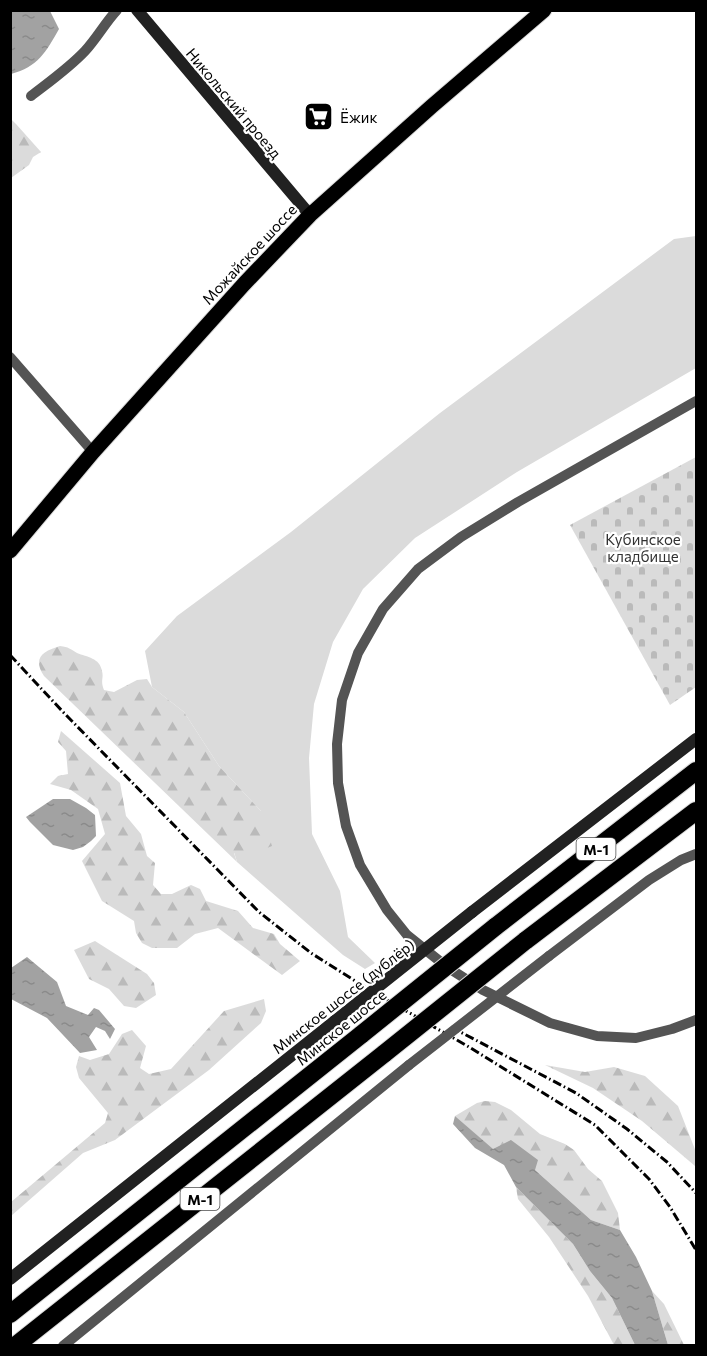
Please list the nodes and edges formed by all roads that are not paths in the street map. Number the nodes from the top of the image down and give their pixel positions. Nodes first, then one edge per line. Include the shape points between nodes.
1 (117, 10) edge
2 (137, 10) edge
3 (544, 10) edge
4 (31, 96) dead end
5 (310, 215) junction
6 (10, 357) edge
7 (696, 400) edge
8 (93, 452) junction
9 (10, 551) edge
10 (696, 739) edge
11 (696, 771) edge
12 (696, 811) edge
13 (696, 854) edge
14 (696, 1020) edge
15 (10, 1279) edge
16 (10, 1314) edge
17 (15, 1346) edge
18 (63, 1346) edge

1 - 4 street via 92,44
2 - 5 main road, Никольский проезд
3 - 5 main road, Можайское шоссе
5 - 8 main road, Можайское шоссе
6 - 8 street
7 - 14 street via 509,507 418,569 383,609 357,653 342,700 337,744 338,783 346,826 360,865 407,935 447,967 483,990 550,1023 597,1036 636,1038
8 - 9 main road, Можайское шоссе
10 - 15 main road, Минское шоссе (дублёр), bridge
11 - 16 highway, Минское шоссе / М-1, bridge
12 - 17 highway, М-1, bridge via 525,941
13 - 18 street, bridge via 649,880 549,956

